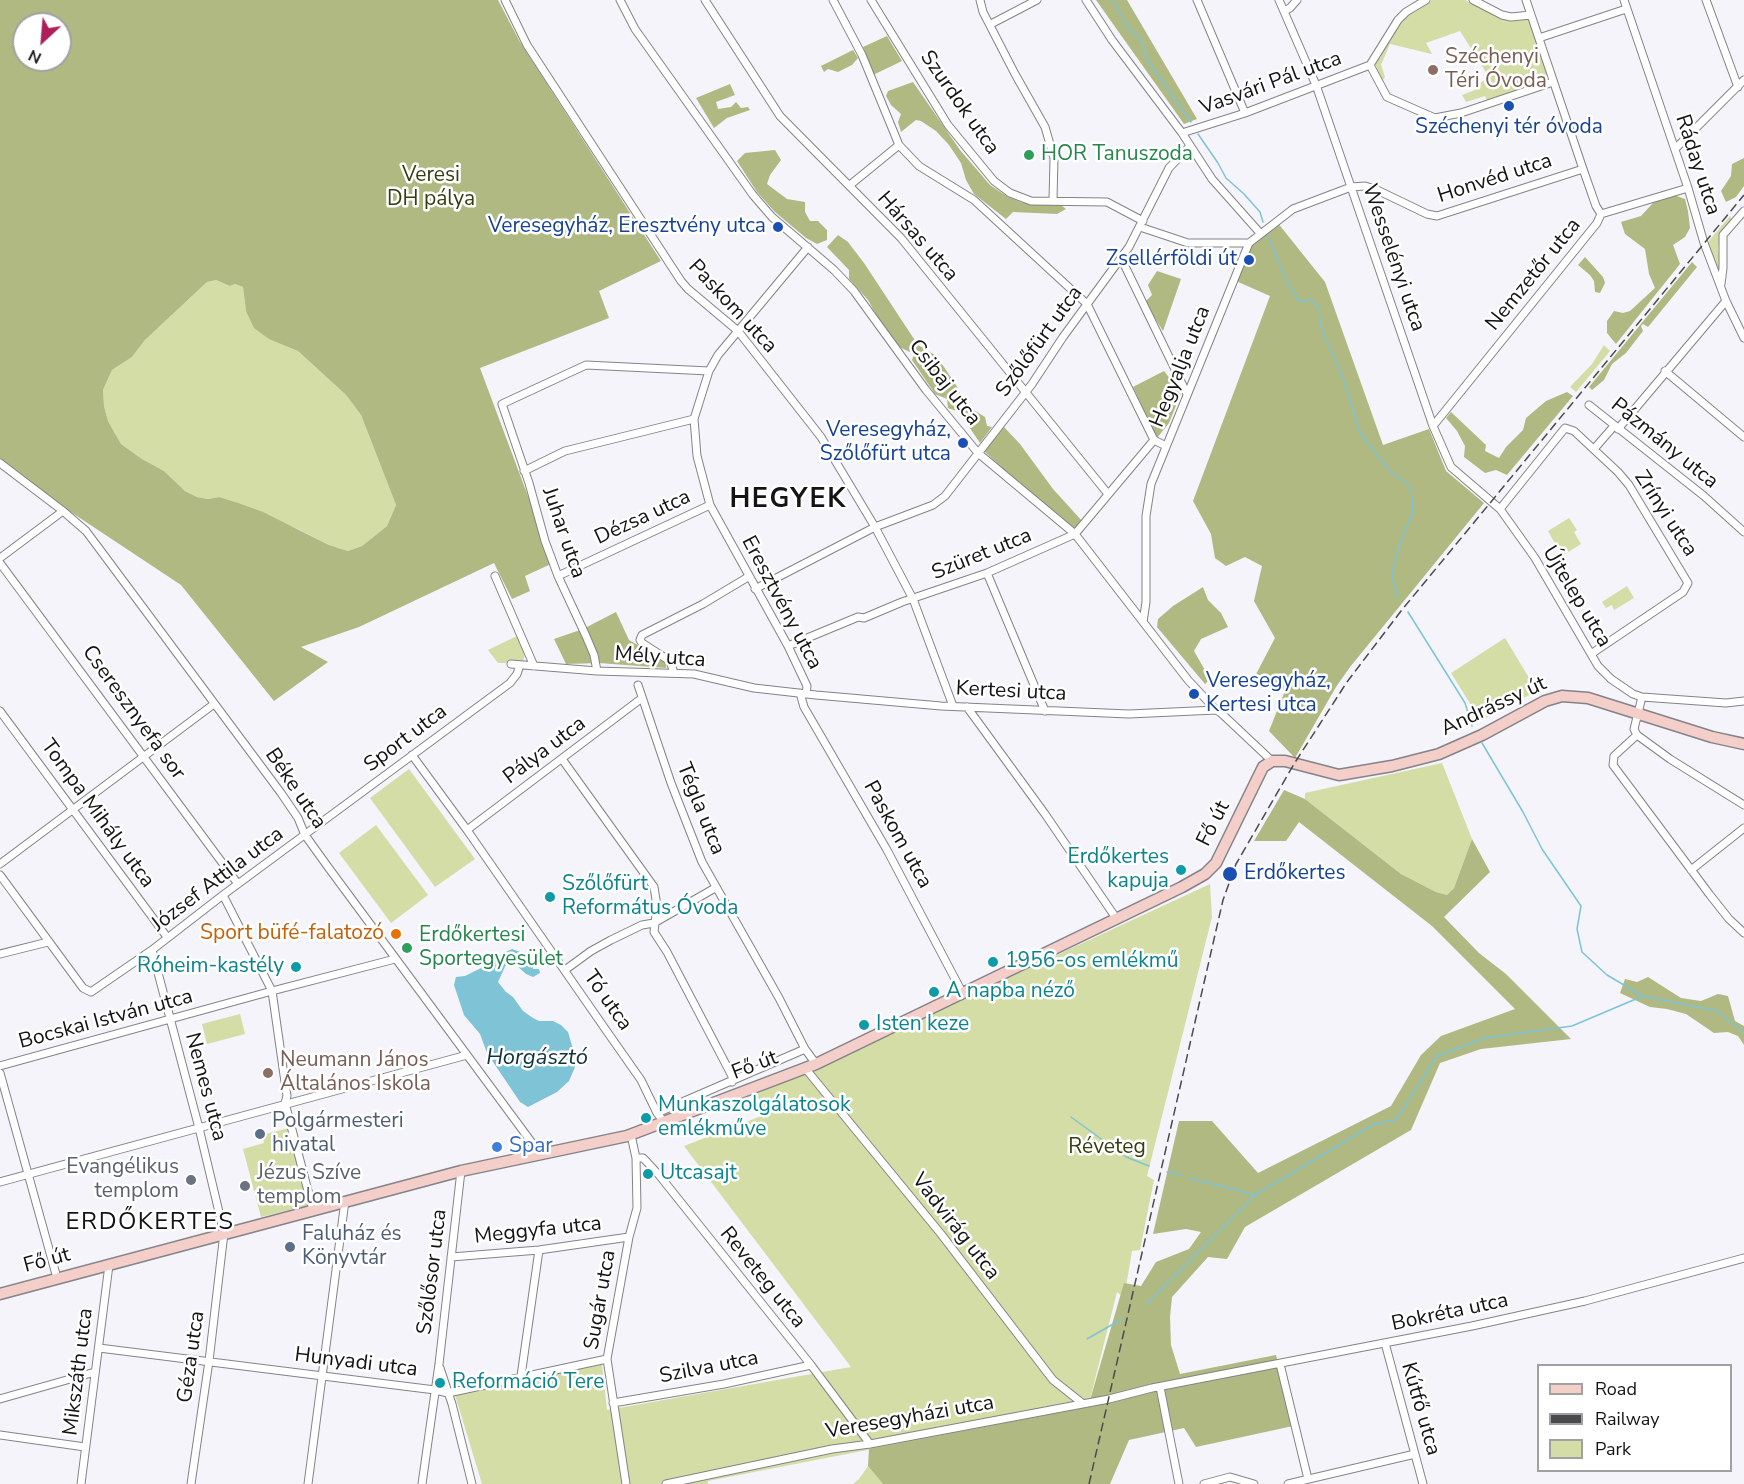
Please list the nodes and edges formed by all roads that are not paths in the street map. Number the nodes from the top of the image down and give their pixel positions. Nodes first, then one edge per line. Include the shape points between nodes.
1 (620, 0) edge
2 (705, 0) edge
3 (833, 0) edge
4 (871, 0) edge
5 (980, 0) edge
6 (1037, 0) edge
7 (1086, 0) edge
8 (1197, 0) edge
9 (1280, 0) edge
10 (1297, 0) edge
11 (1426, 0) edge
12 (1473, 0) edge
13 (1526, 0) edge
14 (1624, 0) edge
15 (1706, 0) edge
16 (509, 2) edge
17 (1626, 9) junction
18 (1284, 11) junction
19 (1531, 15) junction
20 (991, 24) junction
21 (1539, 38) junction
22 (1370, 65) junction
23 (1744, 80) edge
24 (1553, 82) junction
25 (1316, 85) junction
26 (1738, 87) junction
27 (1245, 113) junction
28 (1182, 133) junction
29 (899, 145) junction
30 (1190, 146) junction
31 (1675, 149) junction
32 (1583, 169) junction
33 (850, 185) junction
34 (1351, 187) junction
35 (1688, 188) junction
36 (1053, 201) junction
37 (1744, 211) edge
38 (1601, 214) junction
39 (1141, 224) junction
40 (1260, 233) junction
41 (1249, 243) junction
42 (808, 247) junction
43 (1121, 258) junction
44 (1721, 286) junction
45 (1726, 301) junction
46 (1087, 304) junction
47 (738, 331) junction
48 (1744, 338) edge
49 (709, 371) junction
50 (1665, 371) junction
51 (1025, 392) junction
52 (1187, 394) junction
53 (1589, 405) dead end
54 (694, 419) junction
55 (1433, 426) junction
56 (1616, 427) junction
57 (1744, 437) edge
58 (1154, 440) junction
59 (1166, 446) junction
60 (1594, 449) junction
61 (978, 453) junction
62 (0, 463) edge
63 (525, 471) junction
64 (1108, 494) junction
65 (710, 505) junction
66 (1500, 509) junction
67 (63, 511) junction
68 (874, 527) junction
69 (1744, 532) edge
70 (1075, 534) junction
71 (0, 558) edge
72 (0, 563) edge
73 (987, 573) junction
74 (495, 576) dead end
75 (558, 576) junction
76 (748, 577) junction
77 (755, 589) junction
78 (913, 599) junction
79 (1143, 622) junction
80 (788, 646) junction
81 (1591, 654) junction
82 (511, 664) dead end
83 (520, 665) junction
84 (534, 666) junction
85 (597, 671) junction
86 (674, 673) junction
87 (639, 685) dead end
88 (803, 694) junction
89 (1642, 697) junction
90 (642, 698) junction
91 (1744, 701) edge
92 (214, 704) junction
93 (953, 706) junction
94 (967, 707) junction
95 (1216, 710) junction
96 (0, 711) edge
97 (1045, 711) junction
98 (1637, 713) junction
99 (1636, 735) junction
100 (1744, 744) edge
101 (412, 755) junction
102 (144, 756) junction
103 (562, 759) junction
104 (1272, 761) junction
105 (1744, 805) edge
106 (74, 810) junction
107 (1744, 828) edge
108 (467, 830) junction
109 (305, 835) junction
110 (0, 864) edge
111 (1691, 870) junction
112 (0, 875) edge
113 (238, 884) junction
114 (716, 888) junction
115 (223, 895) junction
116 (1116, 918) junction
117 (654, 922) junction
118 (1744, 933) edge
119 (167, 937) junction
120 (48, 942) junction
121 (152, 950) junction
122 (0, 954) edge
123 (395, 959) junction
124 (565, 970) junction
125 (272, 991) junction
126 (963, 994) junction
127 (170, 1019) junction
128 (805, 1049) junction
129 (467, 1055) junction
130 (0, 1066) edge
131 (810, 1066) junction
132 (0, 1073) edge
133 (732, 1082) junction
134 (285, 1103) junction
135 (657, 1113) junction
136 (665, 1123) junction
137 (198, 1128) junction
138 (631, 1135) junction
139 (540, 1155) junction
140 (636, 1158) junction
141 (461, 1171) junction
142 (28, 1173) junction
143 (0, 1182) edge
144 (345, 1201) junction
145 (313, 1210) junction
146 (224, 1233) junction
147 (629, 1237) junction
148 (539, 1250) junction
149 (451, 1257) junction
150 (1744, 1258) edge
151 (109, 1265) junction
152 (57, 1278) junction
153 (0, 1294) edge
154 (1385, 1343) junction
155 (99, 1347) junction
156 (607, 1359) junction
157 (209, 1361) junction
158 (438, 1364) junction
159 (1280, 1364) junction
160 (811, 1365) junction
161 (95, 1372) junction
162 (323, 1376) junction
163 (520, 1377) junction
164 (1160, 1387) junction
165 (435, 1390) junction
166 (448, 1393) junction
167 (0, 1399) edge
168 (613, 1403) junction
169 (1082, 1403) junction
170 (0, 1435) edge
171 (870, 1444) junction
172 (86, 1447) junction
173 (1415, 1454) junction
174 (710, 1474) junction
175 (1308, 1479) junction
176 (81, 1484) edge
177 (191, 1484) edge
178 (308, 1484) edge
179 (422, 1484) edge
180 (472, 1484) edge
181 (626, 1484) edge
182 (666, 1484) edge
183 (712, 1484) edge
184 (1179, 1484) edge
185 (1204, 1484) edge
186 (1254, 1484) edge
187 (1288, 1484) edge
188 (1423, 1484) edge

1 - 42 street, Csibaj utca via 635,29 753,195
2 - 33 street, Hársas utca via 780,116
3 - 29 street via 862,55
4 - 36 street, Szurdok utca via 948,125 994,181 1020,198
5 - 20 street
6 - 20 street
7 - 28 street
8 - 27 street
9 - 18 street, Wesselényi utca
10 - 18 street
11 - 22 street via 1398,20
12 - 19 street via 1502,15
13 - 19 street
14 - 17 street, Ráday utca
15 - 26 street
16 - 47 street, Paskom utca via 527,45 681,281
17 - 21 street
17 - 31 street, Ráday utca
18 - 25 street, Wesselényi utca
19 - 21 street
20 - 36 street via 1045,127 1054,158
21 - 24 street
22 - 24 street via 1388,97 1435,118
22 - 25 street, Vasvári Pál utca
23 - 26 street
24 - 32 street
25 - 27 street, Vasvári Pál utca
25 - 34 street, Wesselényi utca
26 - 31 street
27 - 28 street, Vasvári Pál utca
28 - 30 street
29 - 33 street
29 - 46 street via 919,166 974,200
30 - 39 street, Szőlőfürt utca via 1169,168
30 - 40 street via 1212,179
31 - 35 street, Ráday utca
32 - 34 street, Honvéd utca via 1437,216 1375,189
32 - 38 street
33 - 51 street, Hársas utca via 901,238
34 - 40 street, Hegyalja utca via 1293,209
34 - 55 street, Wesselényi utca
35 - 38 street, Nemzetőr utca
35 - 44 street, Ráday utca
36 - 39 street, Szurdok utca via 1107,202
37 - 44 street via 1723,234
38 - 55 street, Nemzetőr utca
39 - 41 street, Szurdok utca via 1188,243
39 - 43 street, Szőlőfürt utca
40 - 41 street, Hegyalja utca
41 - 52 street, Hegyalja utca
42 - 47 street, Eresztvény utca
42 - 61 street, Csibaj utca via 854,291
43 - 46 street, Szőlőfürt utca
43 - 52 street
44 - 45 street, Ráday utca
45 - 48 street, Ráday utca
45 - 50 street
46 - 51 street, Szőlőfürt utca
46 - 58 street
47 - 49 street, Eresztvény utca
47 - 68 street, Paskom utca via 821,437
49 - 54 street, Eresztvény utca
49 - 63 street, Juhar utca via 586,365 502,404
50 - 56 street
50 - 57 street
51 - 61 street, Szőlőfürt utca
51 - 64 street, Hársas utca
52 - 59 street, Hegyalja utca
53 - 56 street, Pázmány utca
54 - 63 street via 565,451
54 - 65 street, Eresztvény utca via 697,456
55 - 66 street, Wesselényi utca via 1451,467
56 - 60 street
56 - 69 street, Pázmány utca
58 - 59 street
58 - 64 street, Szüret utca
59 - 79 street, Hegyalja utca via 1146,516
60 - 66 street, Zrínyi utca via 1574,431 1568,428 1560,432
60 - 81 street, Zrínyi utca via 1629,485 1688,583 1683,592
61 - 68 street, Szőlőfürt utca via 933,505
61 - 70 street, Csibaj utca
62 - 67 street, Béke utca
63 - 75 street, Juhar utca
64 - 70 street, Szüret utca
65 - 75 street, Dézsa utca
65 - 76 street, Eresztvény utca
66 - 81 street, Újtelep utca via 1535,558
67 - 71 street
67 - 92 street, Béke utca via 86,531
68 - 77 street, Szőlőfürt utca
68 - 78 street, Paskom utca
70 - 73 street, Szüret utca
70 - 79 street, Csibaj utca
72 - 102 street, Cseresznyefa sor
73 - 78 street, Szüret utca
73 - 97 street
74 - 84 street
75 - 85 street, Juhar utca via 594,655
76 - 77 street, Eresztvény utca
76 - 86 street via 642,635 642,643 670,661
77 - 80 street, Eresztvény utca
78 - 80 street, Szüret utca
78 - 93 street, Paskom utca
79 - 95 street, Csibaj utca
80 - 88 street, Eresztvény utca via 807,686
81 - 89 street, Újtelep utca via 1611,679
82 - 83 street, Mély utca
83 - 84 street, Mély utca
83 - 101 street, Sport utca via 510,682
84 - 85 street, Mély utca
85 - 86 street, Mély utca
86 - 88 street, Mély utca
87 - 90 street, Tégla utca
88 - 93 street, Kertesi utca
88 - 126 street, Paskom utca via 804,707 887,850
89 - 91 street, Újtelep utca
89 - 98 street
90 - 103 street, Pálya utca
90 - 114 street, Tégla utca via 687,828
92 - 102 street
92 - 109 street, Béke utca via 281,793
93 - 94 street, Kertesi utca
94 - 97 street, Kertesi utca
94 - 116 street
95 - 97 street, Kertesi utca via 1129,714
95 - 104 street, Csibaj utca
96 - 106 street, Tompa Mihály utca
98 - 99 street
98 - 100 main road, Andrássy út
98 - 104 main road, Andrássy út via 1588,698 1562,696 1438,754 1392,766 1339,776 1285,760
99 - 105 street
99 - 111 street via 1614,756 1613,765
101 - 108 street, Tó utca
101 - 109 street, Sport utca
102 - 106 street
102 - 113 street, Cseresznyefa sor
103 - 108 street, Pálya utca
103 - 117 street via 654,887
104 - 116 main road, Fő út via 1263,767 1214,867
106 - 110 street
106 - 119 street, Tompa Mihály utca
107 - 111 street
108 - 124 street, Tó utca
109 - 113 street, József Attila utca
109 - 123 street, Béke utca
111 - 118 street
112 - 120 street
113 - 115 street, József Attila utca
114 - 117 street
114 - 128 street, Tégla utca
115 - 119 street, József Attila utca
115 - 125 street
116 - 126 main road, Fő út
117 - 124 street via 611,940
117 - 133 street via 654,932
119 - 121 street, József Attila utca
120 - 121 street, József Attila utca via 83,988 91,992
120 - 122 street
121 - 127 street, Nemes utca
123 - 125 street, Bocskai István utca
123 - 129 street, Béke utca
124 - 135 street, Tó utca via 641,1080
125 - 127 street, Bocskai István utca
125 - 134 street
126 - 131 main road, Fő út
127 - 130 street, Bocskai István utca
127 - 137 street, Nemes utca
128 - 131 street, Tégla utca
128 - 133 street
129 - 134 street
129 - 139 street, Béke utca
131 - 136 main road, Fő út
131 - 169 street, Vadvirág utca via 1053,1380
132 - 142 street
133 - 135 street
134 - 137 street
134 - 145 street
135 - 136 street, Tó utca
136 - 138 main road, Fő út
137 - 142 street
137 - 146 street, Nemes utca
138 - 139 main road, Fő út
138 - 140 street
139 - 141 main road, Fő út
140 - 147 street, Sugár utca via 638,1208
140 - 160 street, Reveteg utca via 643,1158 659,1175
141 - 144 main road, Fő út
141 - 149 street, Szőlősor utca
142 - 143 street
142 - 152 street
144 - 145 main road, Fő út
144 - 162 street
145 - 146 main road, Fő út
146 - 151 main road, Fő út
146 - 157 street, Géza utca
147 - 148 street, Meggyfa utca
147 - 156 street, Sugár utca
148 - 149 street, Meggyfa utca
148 - 163 street
149 - 158 street, Szőlősor utca
150 - 154 street, Bokréta utca via 1585,1300
151 - 152 main road, Fő út
151 - 155 street, Mikszáth utca
152 - 153 main road, Fő út
154 - 159 street, Bokréta utca
154 - 173 street, Kútfő utca
155 - 157 street, Hunyadi utca
155 - 161 street, Mikszáth utca
156 - 163 street, Hunyadi utca
156 - 168 street, Sugár utca
157 - 162 street, Hunyadi utca
157 - 177 street, Géza utca
158 - 165 street, Szőlősor utca
158 - 166 street
159 - 164 street, Bokréta utca
159 - 175 street
160 - 168 street, Szilva utca
160 - 171 street, Reveteg utca
161 - 167 street
161 - 172 street, Mikszáth utca
162 - 165 street, Hunyadi utca
162 - 178 street
163 - 166 street, Hunyadi utca
164 - 169 street, Veresegyházi utca
164 - 184 street
165 - 166 street, Hunyadi utca
165 - 179 street, Szőlősor utca
166 - 180 street
168 - 181 street, Sugár utca
169 - 171 street, Veresegyházi utca
170 - 172 street
171 - 174 street, Veresegyházi utca
172 - 176 street, Mikszáth utca
173 - 175 street
173 - 188 street, Kútfő utca
174 - 182 street, Veresegyházi utca
174 - 183 street
175 - 187 street
185 - 186 street via 1230,1477

